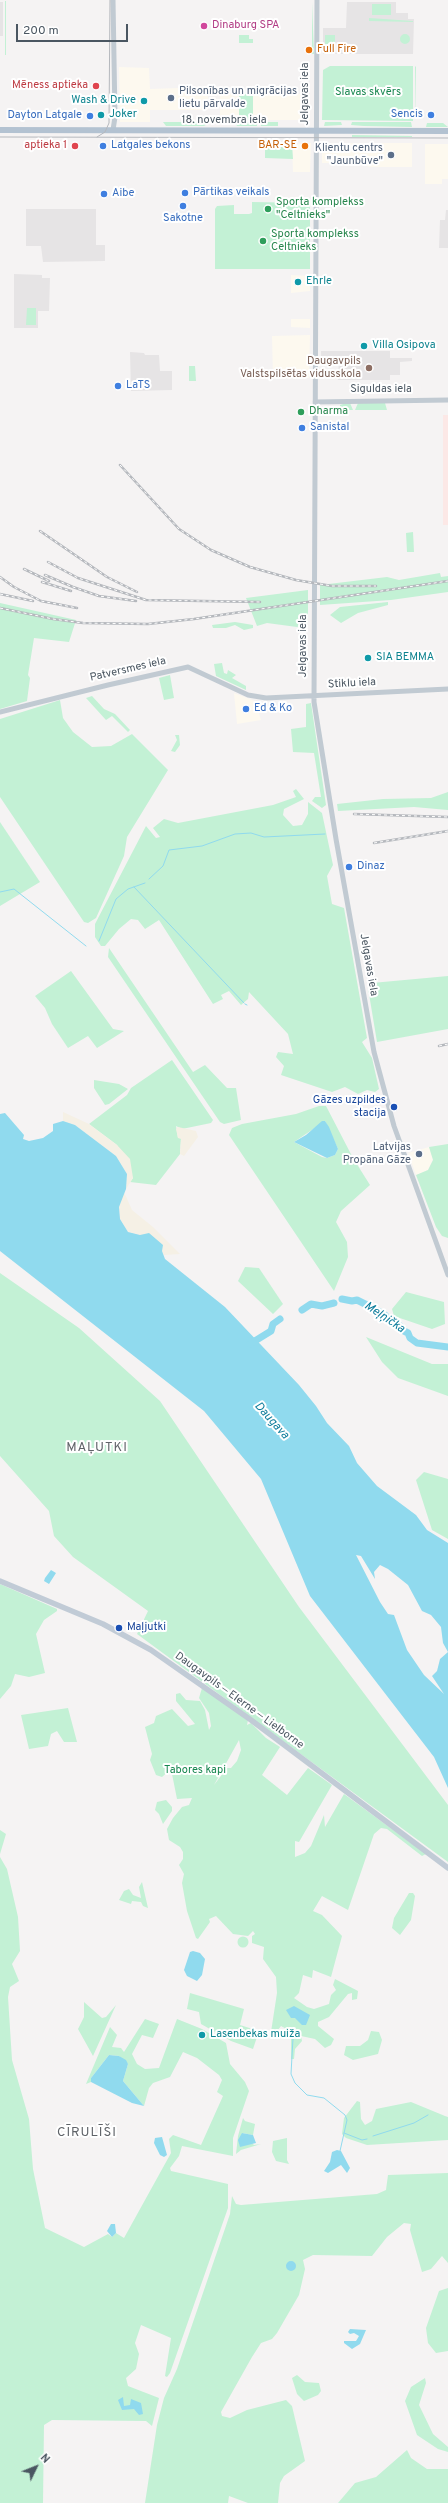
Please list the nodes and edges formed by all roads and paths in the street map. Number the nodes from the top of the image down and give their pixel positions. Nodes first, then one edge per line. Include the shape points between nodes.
1 (113, 0) edge
2 (317, 0) edge
3 (0, 130) edge
4 (113, 130) junction
5 (316, 131) junction
6 (448, 131) edge
7 (448, 400) edge
8 (315, 402) junction
9 (448, 689) edge
10 (314, 696) junction
11 (257, 698) joint
12 (0, 712) edge
13 (448, 1275) edge
14 (0, 1581) edge
15 (448, 1868) edge

1 - 4 street
2 - 5 street, Jelgavas iela
3 - 4 main road, 18. novembra iela
4 - 5 main road, 18. novembra iela
5 - 6 main road, 18. novembra iela
5 - 8 street, Jelgavas iela
7 - 8 street, Siguldas iela
8 - 10 street, Jelgavas iela
9 - 10 street, Stiklu iela
10 - 11 street, Stiklu iela
10 - 13 street, Jelgavas iela via 333,826 374,1052 394,1126
11 - 12 street, Patversmes iela via 188,667
14 - 15 main road, Daugavpils — Elerne — Lielborne via 103,1624 151,1650 251,1720

